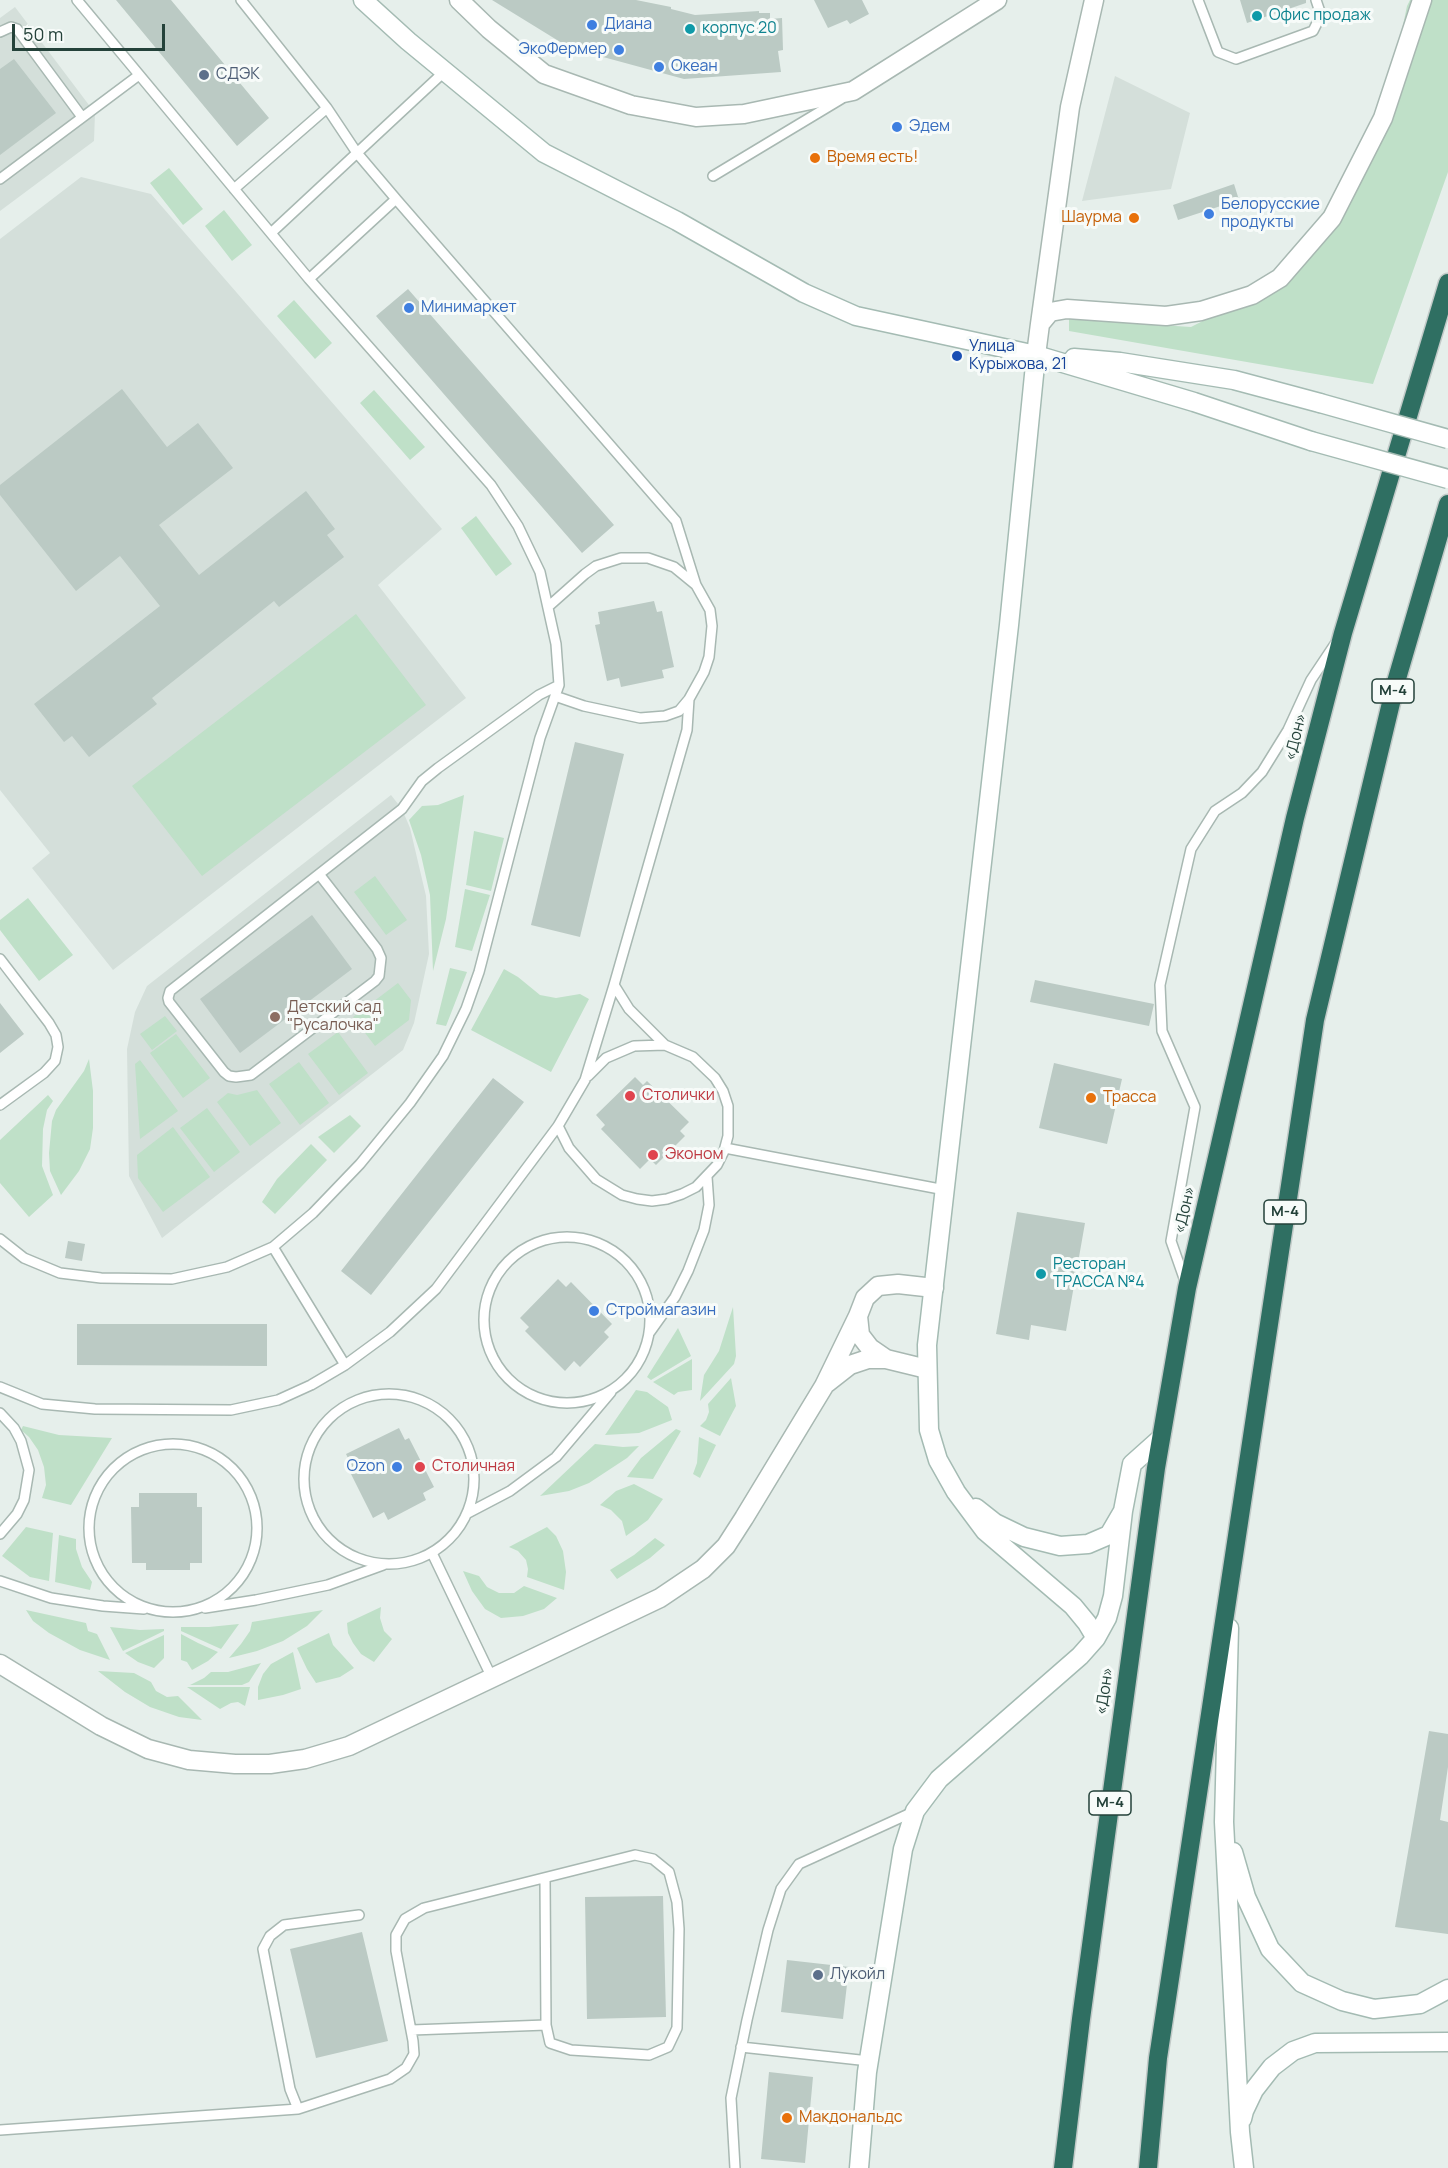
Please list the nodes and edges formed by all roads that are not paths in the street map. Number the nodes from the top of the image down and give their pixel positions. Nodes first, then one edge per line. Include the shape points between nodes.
1 (77, 0) edge
2 (241, 0) edge
3 (363, 0) edge
4 (459, 0) edge
5 (997, 0) edge
6 (1094, 0) edge
7 (1198, 0) edge
8 (1316, 0) edge
9 (1422, 0) edge
10 (0, 32) edge
11 (444, 72) junction
12 (139, 75) junction
13 (853, 91) junction
14 (327, 108) junction
15 (82, 117) junction
16 (357, 153) junction
17 (714, 176) dead end
18 (0, 178) edge
19 (234, 189) junction
20 (396, 200) junction
21 (271, 233) junction
22 (309, 279) junction
23 (1448, 283) edge
24 (1040, 324) junction
25 (1036, 355) junction
26 (1448, 439) edge
27 (1448, 479) edge
28 (1448, 504) edge
29 (696, 585) junction
30 (549, 606) junction
31 (1343, 633) junction
32 (559, 685) junction
33 (555, 696) junction
34 (689, 699) junction
35 (319, 874) junction
36 (0, 959) edge
37 (614, 985) junction
38 (665, 1045) junction
39 (585, 1080) junction
40 (0, 1105) edge
41 (558, 1126) junction
42 (725, 1148) junction
43 (707, 1177) junction
44 (945, 1190) junction
45 (0, 1239) edge
46 (273, 1246) junction
47 (934, 1288) junction
48 (1187, 1288) junction
49 (858, 1316) junction
50 (649, 1334) junction
51 (886, 1359) junction
52 (345, 1365) junction
53 (927, 1369) junction
54 (824, 1386) junction
55 (0, 1387) edge
56 (615, 1388) junction
57 (0, 1413) edge
58 (1160, 1439) junction
59 (956, 1492) junction
60 (1123, 1511) junction
61 (468, 1513) junction
62 (0, 1534) edge
63 (432, 1553) junction
64 (384, 1564) junction
65 (1231, 1568) junction
66 (0, 1581) edge
67 (155, 1610) junction
68 (188, 1610) junction
69 (1096, 1638) junction
70 (0, 1664) edge
71 (492, 1678) junction
72 (915, 1811) junction
73 (1224, 1822) junction
74 (544, 1878) junction
75 (359, 1915) dead end
76 (1448, 1989) edge
77 (546, 2025) junction
78 (412, 2030) junction
79 (1448, 2042) edge
80 (741, 2047) junction
81 (869, 2061) junction
82 (298, 2109) junction
83 (0, 2130) edge
84 (1240, 2132) junction
85 (735, 2168) edge
86 (859, 2168) edge
87 (1063, 2168) edge
88 (1148, 2168) edge
89 (1244, 2168) edge

1 - 12 lane
2 - 14 lane
3 - 11 street
4 - 13 street via 544,74 631,105 696,117 744,114
5 - 13 street
6 - 24 street via 1070,107
7 - 8 lane via 1218,52 1236,59 1313,31 1321,15
9 - 24 street via 1383,118 1332,218 1280,278 1252,295 1201,311 1166,316 1067,309 1050,312
10 - 15 lane via 11,27 16,30
11 - 16 lane
11 - 25 street via 544,153 677,221 804,293 856,316
12 - 15 lane
12 - 19 lane
13 - 17 lane
14 - 16 lane
14 - 19 lane
15 - 18 lane
16 - 20 lane
16 - 21 lane
19 - 21 lane
20 - 22 lane
20 - 29 lane via 676,521
21 - 22 lane
22 - 30 lane via 491,485 518,526 540,572
23 - 31 highway, «Дон» / М-4
24 - 25 street
25 - 26 street, bridge via 1120,362 1234,380
25 - 27 street, bridge via 1311,441
25 - 44 street
28 - 65 highway, М-4 via 1396,682 1315,1020
29 - 30 lane via 662,561 621,558 590,570
29 - 34 lane via 710,610 711,641 704,672
30 - 32 lane
31 - 48 highway, «Дон» / М-4 via 1295,818
31 - 48 lane via 1311,680 1288,730 1262,772 1242,793 1215,811 1191,849 1160,985 1162,1031 1195,1107 1171,1241
32 - 33 lane
32 - 35 lane via 539,695 438,768 422,781 402,809
33 - 34 lane via 640,718 679,711
33 - 46 lane via 540,738 478,972 466,1009 443,1056 360,1164 314,1213
34 - 37 lane via 687,730
35 - 35 lane via 168,994 169,1002 229,1076 251,1075 379,976 381,958 377,949
36 - 40 lane via 49,1023 58,1047 55,1061 44,1073
37 - 38 lane via 629,1009
37 - 39 lane
38 - 39 lane via 620,1050 594,1068
38 - 42 lane via 693,1057 723,1091 729,1121
39 - 41 lane
41 - 43 lane via 569,1148 596,1179 622,1195 652,1201 667,1199 696,1187
41 - 52 lane via 436,1289 390,1332
42 - 43 lane
42 - 44 lane
43 - 50 lane via 709,1205 704,1230 675,1297
44 - 47 street
45 - 46 lane via 24,1258 60,1273 172,1280 227,1267
46 - 52 lane
47 - 49 street via 878,1286 865,1298
47 - 53 street
48 - 58 highway, «Дон» / М-4
49 - 51 street via 860,1335
49 - 54 street
50 - 56 lane via 637,1365
50 - 56 lane via 648,1302 635,1272 625,1260 597,1242 573,1237 549,1239 519,1252 497,1275 485,1305 484,1330 490,1353 509,1380 552,1402 585,1401
51 - 53 street
51 - 54 street via 850,1365
52 - 55 lane via 278,1400 231,1410 95,1409 42,1404
53 - 59 street via 929,1430 938,1460
54 - 71 street via 726,1546 703,1569 660,1598
56 - 61 lane via 556,1457 510,1491
57 - 62 lane via 21,1441 29,1470 24,1500
58 - 60 street via 1132,1464
58 - 87 highway, «Дон» / М-4
59 - 60 street via 995,1523 1024,1537 1060,1546 1088,1544 1109,1535
59 - 69 street via 985,1531 1073,1606
60 - 69 street via 1113,1596
61 - 63 lane via 460,1528
61 - 64 lane via 474,1487 473,1462 460,1430 449,1418 405,1395 372,1395 342,1408 320,1429 306,1458 307,1504 314,1520 336,1546 359,1559
63 - 64 lane via 402,1564
63 - 71 lane
64 - 68 lane via 328,1585
65 - 73 street
65 - 88 highway, М-4 via 1158,2058
66 - 67 lane via 51,1598
67 - 68 lane
67 - 68 lane via 125,1597 102,1573 90,1543 90,1510 104,1480 127,1458 158,1445 174,1444 206,1451 233,1469 250,1497 256,1521 255,1545 242,1575 218,1598
69 - 72 street via 939,1779
70 - 71 street via 100,1726 148,1749 189,1760 235,1764 305,1759 349,1746
72 - 80 lane via 799,1864 781,1889 768,1930
72 - 81 street via 903,1849
73 - 76 street via 1246,1897 1270,1949 1302,1983 1342,2001 1374,2009 1420,2004
73 - 84 street
74 - 77 lane
74 - 77 lane via 636,1855 653,1859 669,1872 679,1929 677,2028 669,2047 649,2055 571,2050 550,2043
74 - 78 lane via 423,1908 405,1919 396,1935 396,1951
75 - 82 lane via 284,1925 270,1936 263,1949 290,2090
77 - 78 lane
78 - 82 lane via 414,2054 406,2068 390,2079
79 - 84 street via 1316,2043 1293,2051 1272,2067 1254,2090
80 - 81 lane
80 - 85 lane via 731,2098
81 - 86 street
82 - 83 lane
84 - 89 street

